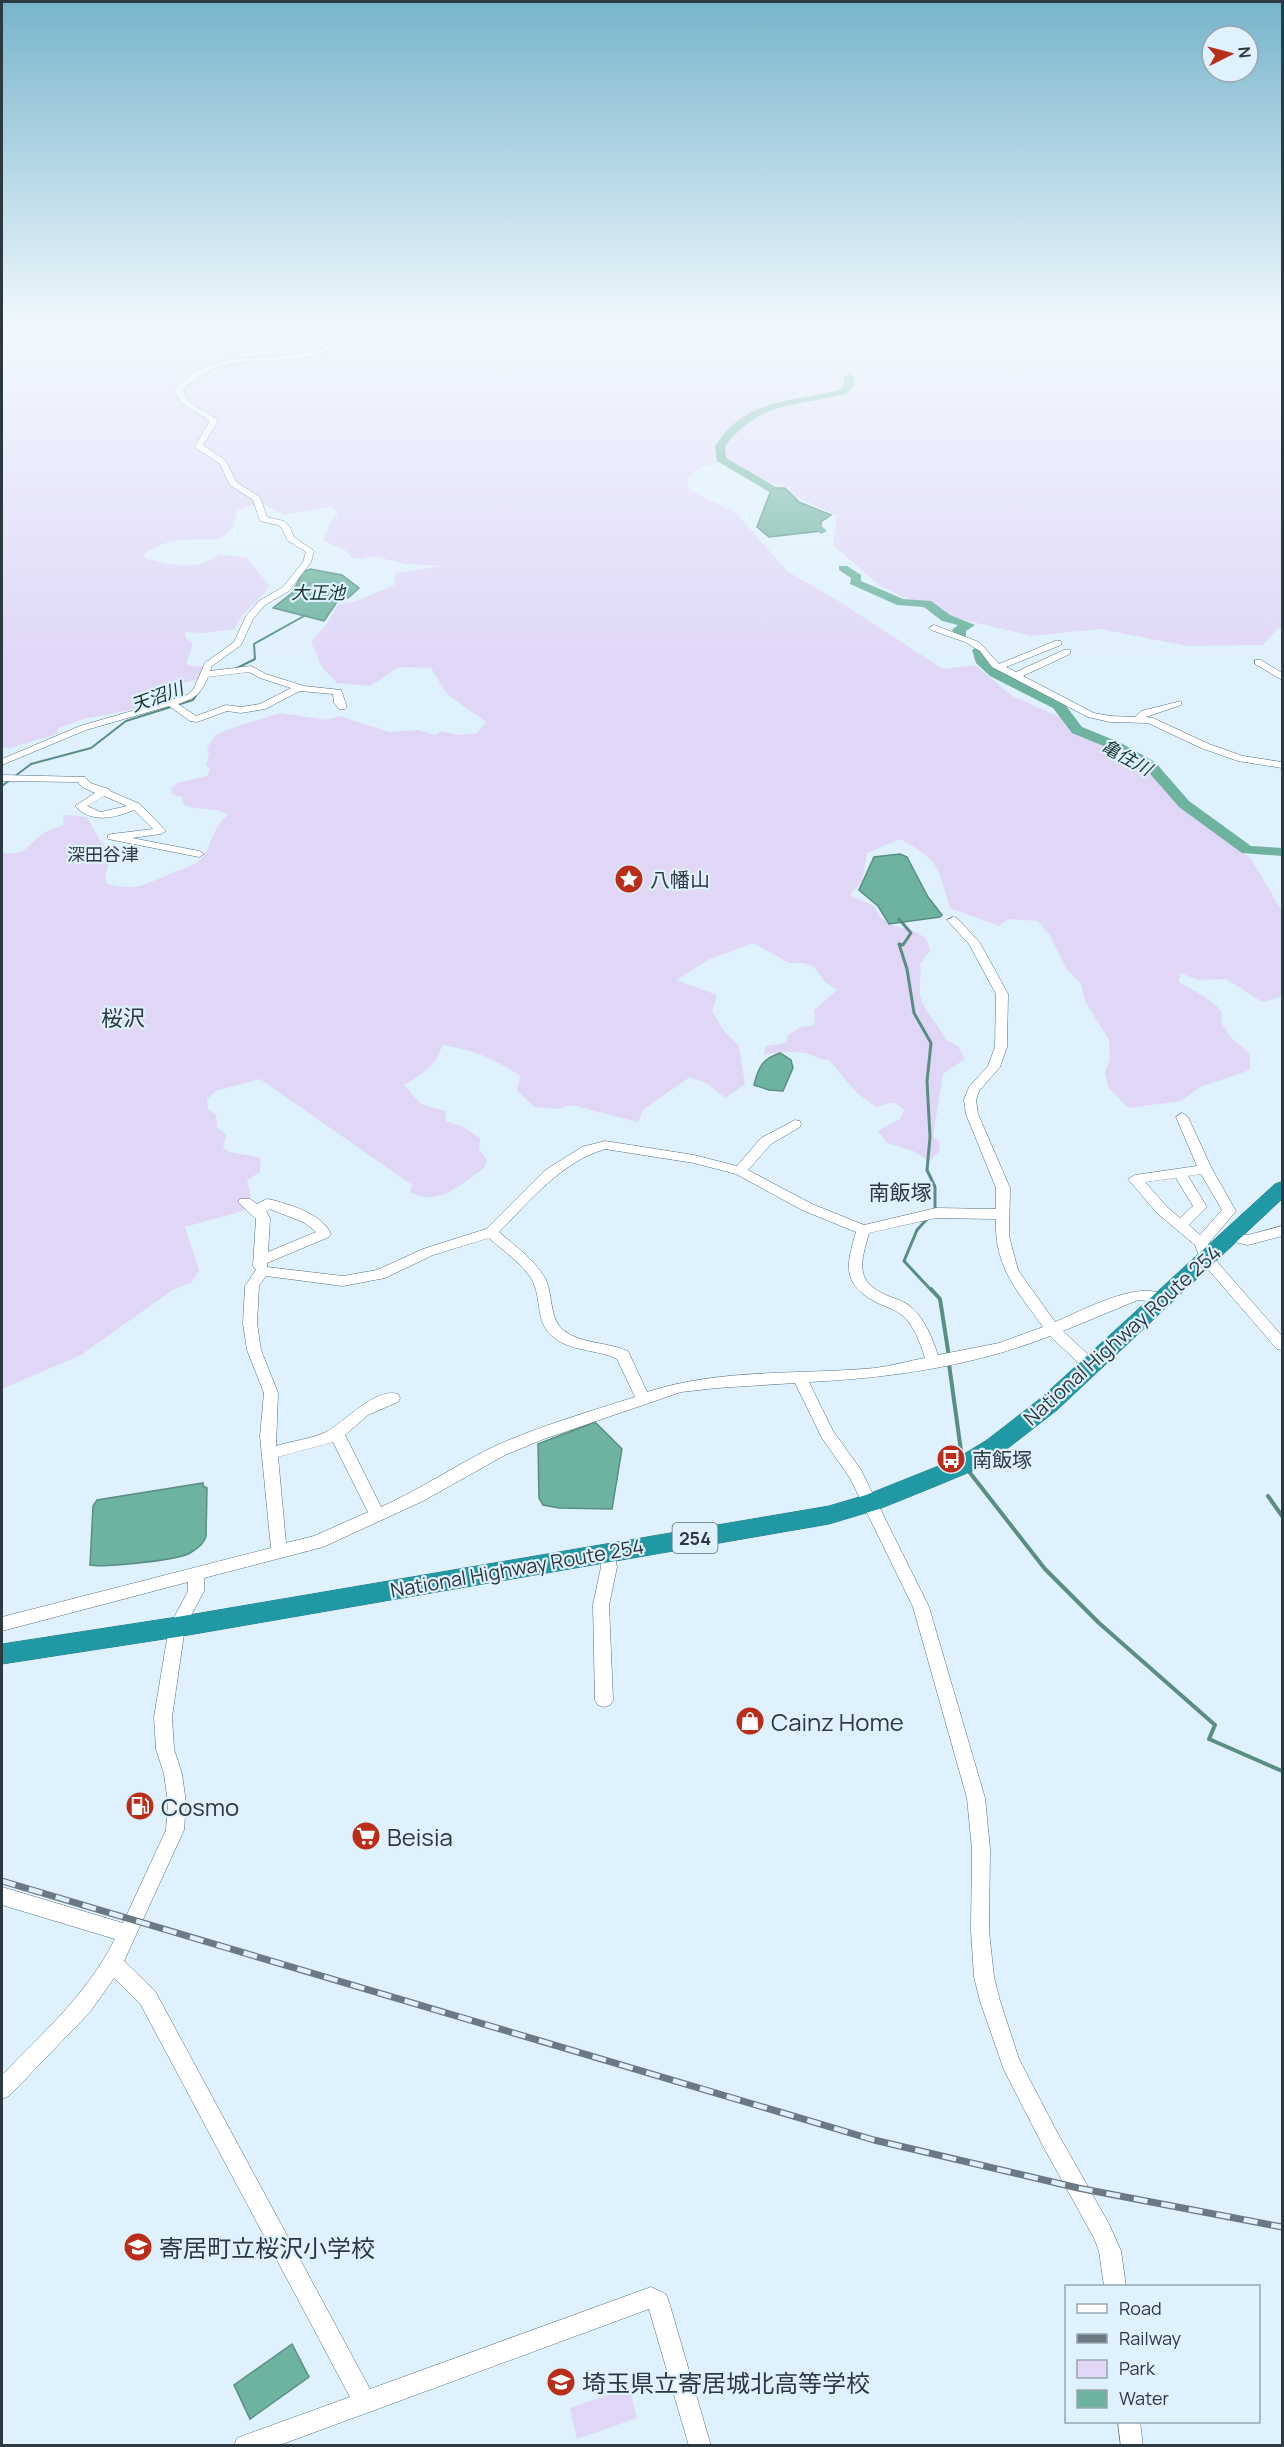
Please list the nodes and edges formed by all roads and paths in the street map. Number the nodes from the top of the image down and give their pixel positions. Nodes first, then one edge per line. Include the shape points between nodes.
1 (201, 442) edge
2 (934, 628) dead end
3 (1058, 643) dead end
4 (1067, 652) dead end
5 (1258, 662) dead end
6 (999, 667) junction
7 (203, 675) junction
8 (1016, 676) junction
9 (1282, 677) edge
10 (298, 688) junction
11 (171, 703) junction
12 (1178, 703) dead end
13 (342, 707) dead end
14 (1139, 718) junction
15 (2, 762) edge
16 (1282, 765) edge
17 (2, 778) edge
18 (105, 791) junction
19 (136, 806) junction
20 (199, 854) dead end
21 (953, 920) dead end
22 (1182, 1117) dead end
23 (795, 1124) dead end
24 (1205, 1169) junction
25 (740, 1171) junction
26 (1180, 1173) junction
27 (1282, 1189) edge
28 (245, 1202) dead end
29 (257, 1211) junction
30 (1004, 1214) junction
31 (1180, 1226) junction
32 (863, 1230) junction
33 (1282, 1231) edge
34 (491, 1232) junction
35 (1230, 1237) junction
36 (1203, 1250) junction
37 (261, 1266) junction
38 (1159, 1299) junction
39 (1052, 1329) junction
40 (1279, 1337) edge
41 (933, 1361) junction
42 (1089, 1364) junction
43 (800, 1377) junction
44 (393, 1398) dead end
45 (643, 1399) junction
46 (337, 1433) junction
47 (271, 1453) junction
48 (871, 1503) junction
49 (378, 1516) junction
50 (279, 1552) junction
51 (607, 1552) junction
52 (196, 1575) junction
53 (2, 1624) edge
54 (177, 1627) junction
55 (2, 1654) edge
56 (604, 1700) dead end
57 (2, 1896) edge
58 (131, 1928) junction
59 (113, 1963) junction
60 (2, 2089) edge
61 (1115, 2285) edge
62 (364, 2401) junction
63 (1129, 2423) edge
64 (245, 2445) edge
65 (700, 2445) edge
66 (1132, 2445) edge

1 - 7 street via 199,446 223,463 233,483 257,499 263,519 281,523 290,538 310,551 286,589 262,603 249,618 238,643 208,665
2 - 6 street via 978,644
3 - 6 street
4 - 8 street
5 - 9 street
6 - 8 street
7 - 10 street via 251,669
7 - 11 street via 190,697
8 - 14 street via 1091,715
10 - 11 street via 262,707 226,708 197,719
10 - 13 street via 338,692
11 - 15 street via 83,728
12 - 14 street
14 - 16 street via 1242,759
17 - 18 street via 74,778
18 - 19 street
18 - 19 street via 80,806 89,814 104,817
19 - 20 street via 161,831 112,837
21 - 30 street via 975,943 1002,994 1001,1047 994,1066 973,1090 970,1100 972,1114 1003,1188
22 - 24 street
23 - 25 street via 766,1141
24 - 26 street
24 - 36 street via 1229,1211
25 - 32 street via 807,1207
25 - 34 street via 694,1159 605,1145 587,1150 549,1174
26 - 31 street via 1200,1207
26 - 31 street via 1135,1179
27 - 35 highway, National Highway Route 254 / 254
28 - 29 street
29 - 37 street via 264,1227
29 - 37 street via 273,1204 316,1223 324,1234
30 - 32 street via 936,1213
30 - 39 street via 1003,1245 1011,1271
31 - 36 street
32 - 41 street via 854,1274 858,1282 916,1321
33 - 35 street via 1248,1240
34 - 37 street via 357,1280
34 - 45 street via 538,1277 549,1323 556,1332 576,1344 601,1345 623,1354
35 - 36 highway, National Highway Route 254 / 254
36 - 38 highway, National Highway Route 254 / 254
36 - 40 street
37 - 47 street via 252,1286 250,1323 254,1350 271,1394
38 - 39 street via 1150,1294 1137,1295
38 - 42 highway, National Highway Route 254 / 254
39 - 41 street via 1000,1348
39 - 42 street
41 - 43 street via 877,1373
42 - 48 highway, National Highway Route 254 / 254 via 1049,1404 995,1446 964,1465
43 - 45 street via 697,1383
43 - 48 street via 827,1434
44 - 46 street via 363,1411
45 - 49 street via 500,1451
46 - 47 street via 312,1444
46 - 49 street
47 - 50 street
48 - 51 highway, National Highway Route 254 / 254 via 830,1515
48 - 61 street via 921,1607 975,1798 981,1849 980,1931 990,2001 1011,2063 1102,2231 1110,2251
49 - 50 street via 316,1542
50 - 52 street
51 - 54 highway, National Highway Route 254 / 254
51 - 56 street via 609,1567 601,1605
52 - 53 street
52 - 54 street via 196,1591
54 - 55 highway, National Highway Route 254 / 254
54 - 58 street via 163,1717 165,1749 177,1803 174,1830
57 - 58 street
58 - 59 street
59 - 60 street via 83,2005
59 - 62 street via 148,1998
62 - 64 street
62 - 65 street via 651,2298 658,2302
63 - 66 street

